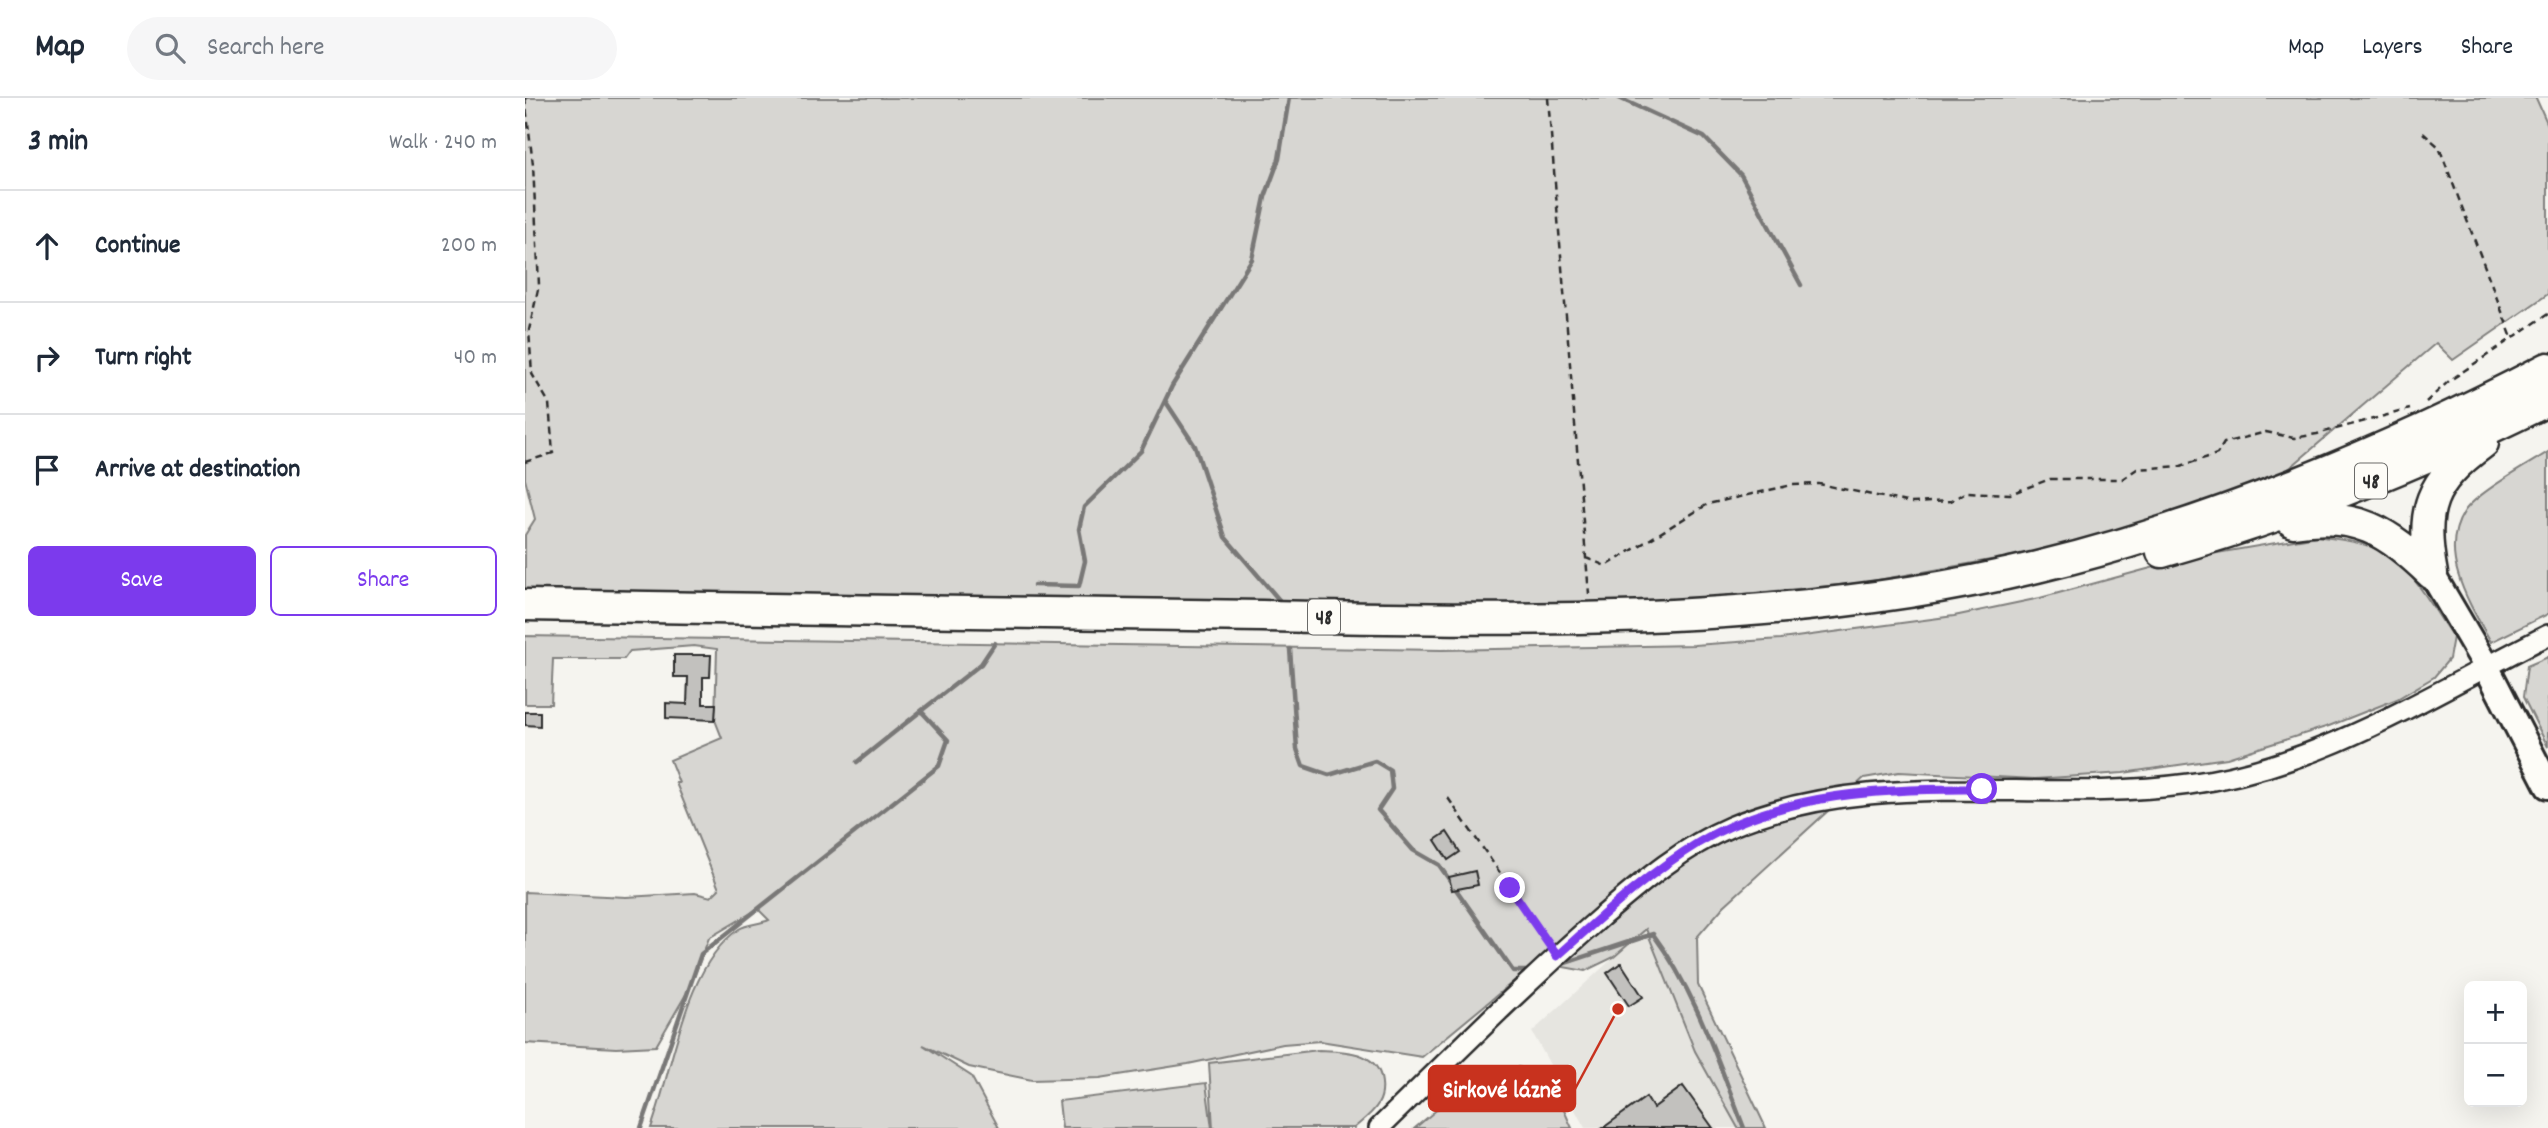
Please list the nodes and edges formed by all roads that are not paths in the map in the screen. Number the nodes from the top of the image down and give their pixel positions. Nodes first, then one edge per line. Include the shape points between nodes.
1 (2548, 368) edge
2 (2535, 406) edge
3 (2214, 537) junction
4 (2432, 574) junction
5 (525, 605) edge
6 (525, 621) edge
7 (2548, 635) edge
8 (2486, 666) junction
9 (2548, 786) edge
10 (1379, 1128) edge

1 - 5 highway, 48 via 2465,410 2323,471 2128,543 1949,585 1804,605 1698,614 1526,619
2 - 3 highway, 48 via 2381,477
2 - 4 highway, 48 via 2457,463 2435,491 2425,523
3 - 4 highway, 48 via 2337,518 2390,536
3 - 6 highway, 48 via 2044,583 1940,603 1849,617 1699,630 1358,635
4 - 8 main road
7 - 8 street
8 - 9 main road
8 - 10 street via 2331,745 2270,768 2225,778 2152,788 1867,793 1804,802 1730,827 1665,864 1557,956

